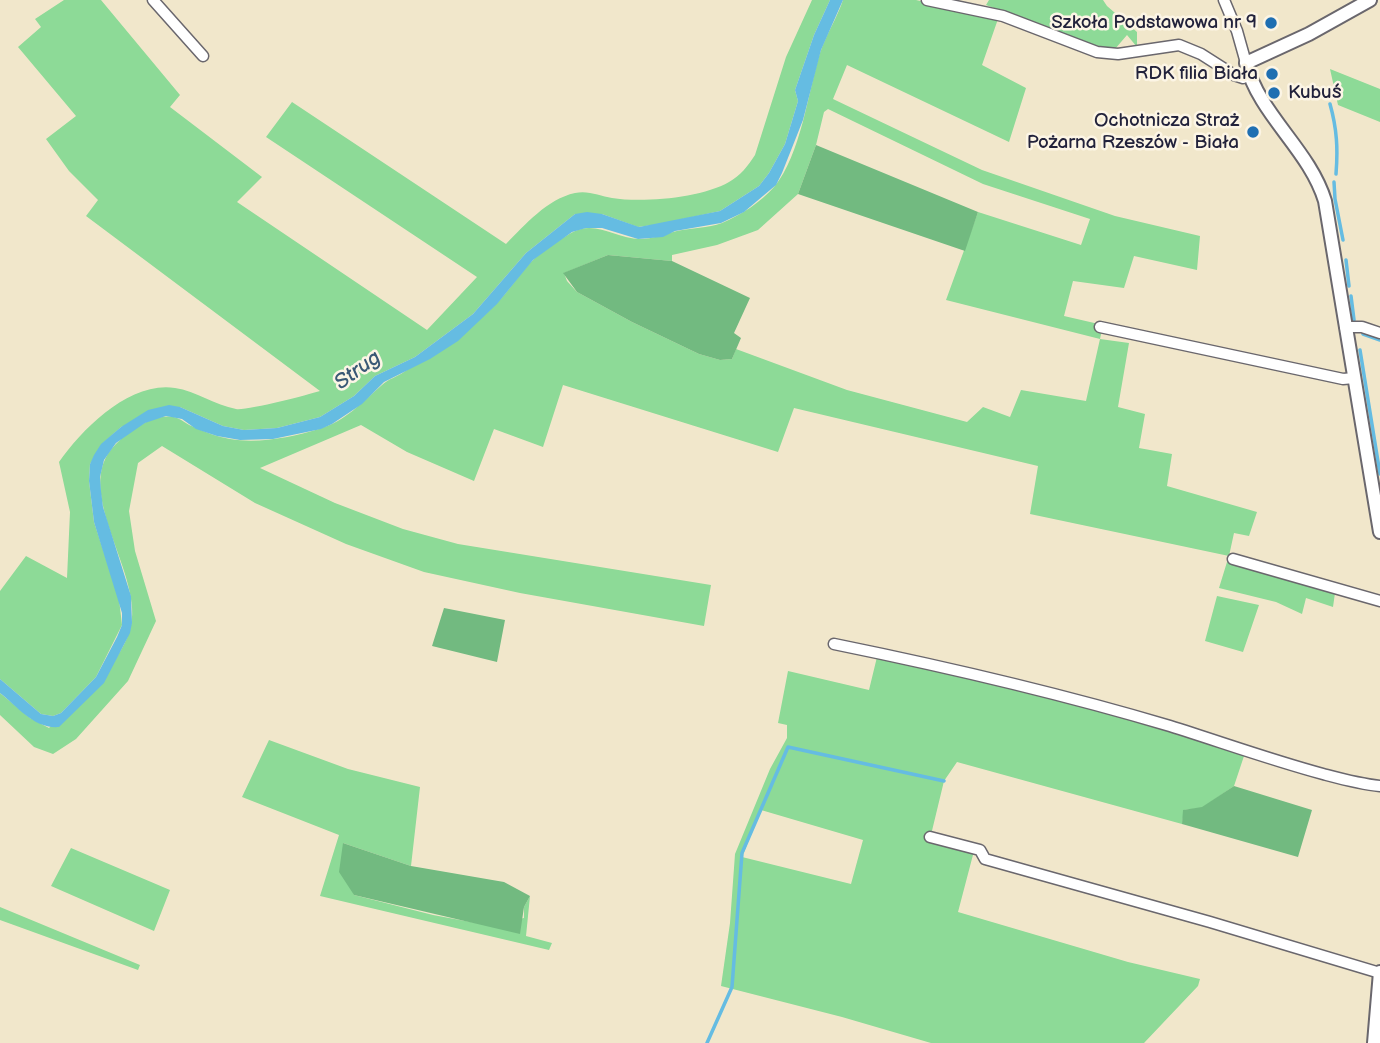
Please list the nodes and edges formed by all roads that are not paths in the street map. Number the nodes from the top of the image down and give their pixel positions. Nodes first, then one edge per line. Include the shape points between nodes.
1 (153, 0) edge
2 (927, 0) edge
3 (1224, 0) edge
4 (1370, 0) edge
5 (203, 56) dead end
6 (1248, 69) junction
7 (1100, 327) dead end
8 (1345, 327) junction
9 (1380, 333) edge
10 (1354, 378) junction
11 (1380, 533) edge
12 (1233, 559) dead end
13 (1380, 601) edge
14 (834, 644) dead end
15 (1380, 786) edge
16 (930, 837) dead end
17 (1380, 973) edge
18 (1374, 1043) edge

1 - 5 street
2 - 6 street via 1003,16 1097,52 1118,54 1179,45 1234,75 1243,78
3 - 6 street
4 - 6 street
6 - 8 street via 1321,188
7 - 10 street via 1330,377
8 - 9 street
8 - 10 street
10 - 11 street
12 - 13 street
14 - 15 street via 1058,694 1299,768
16 - 17 street via 980,850 985,859
17 - 18 street

